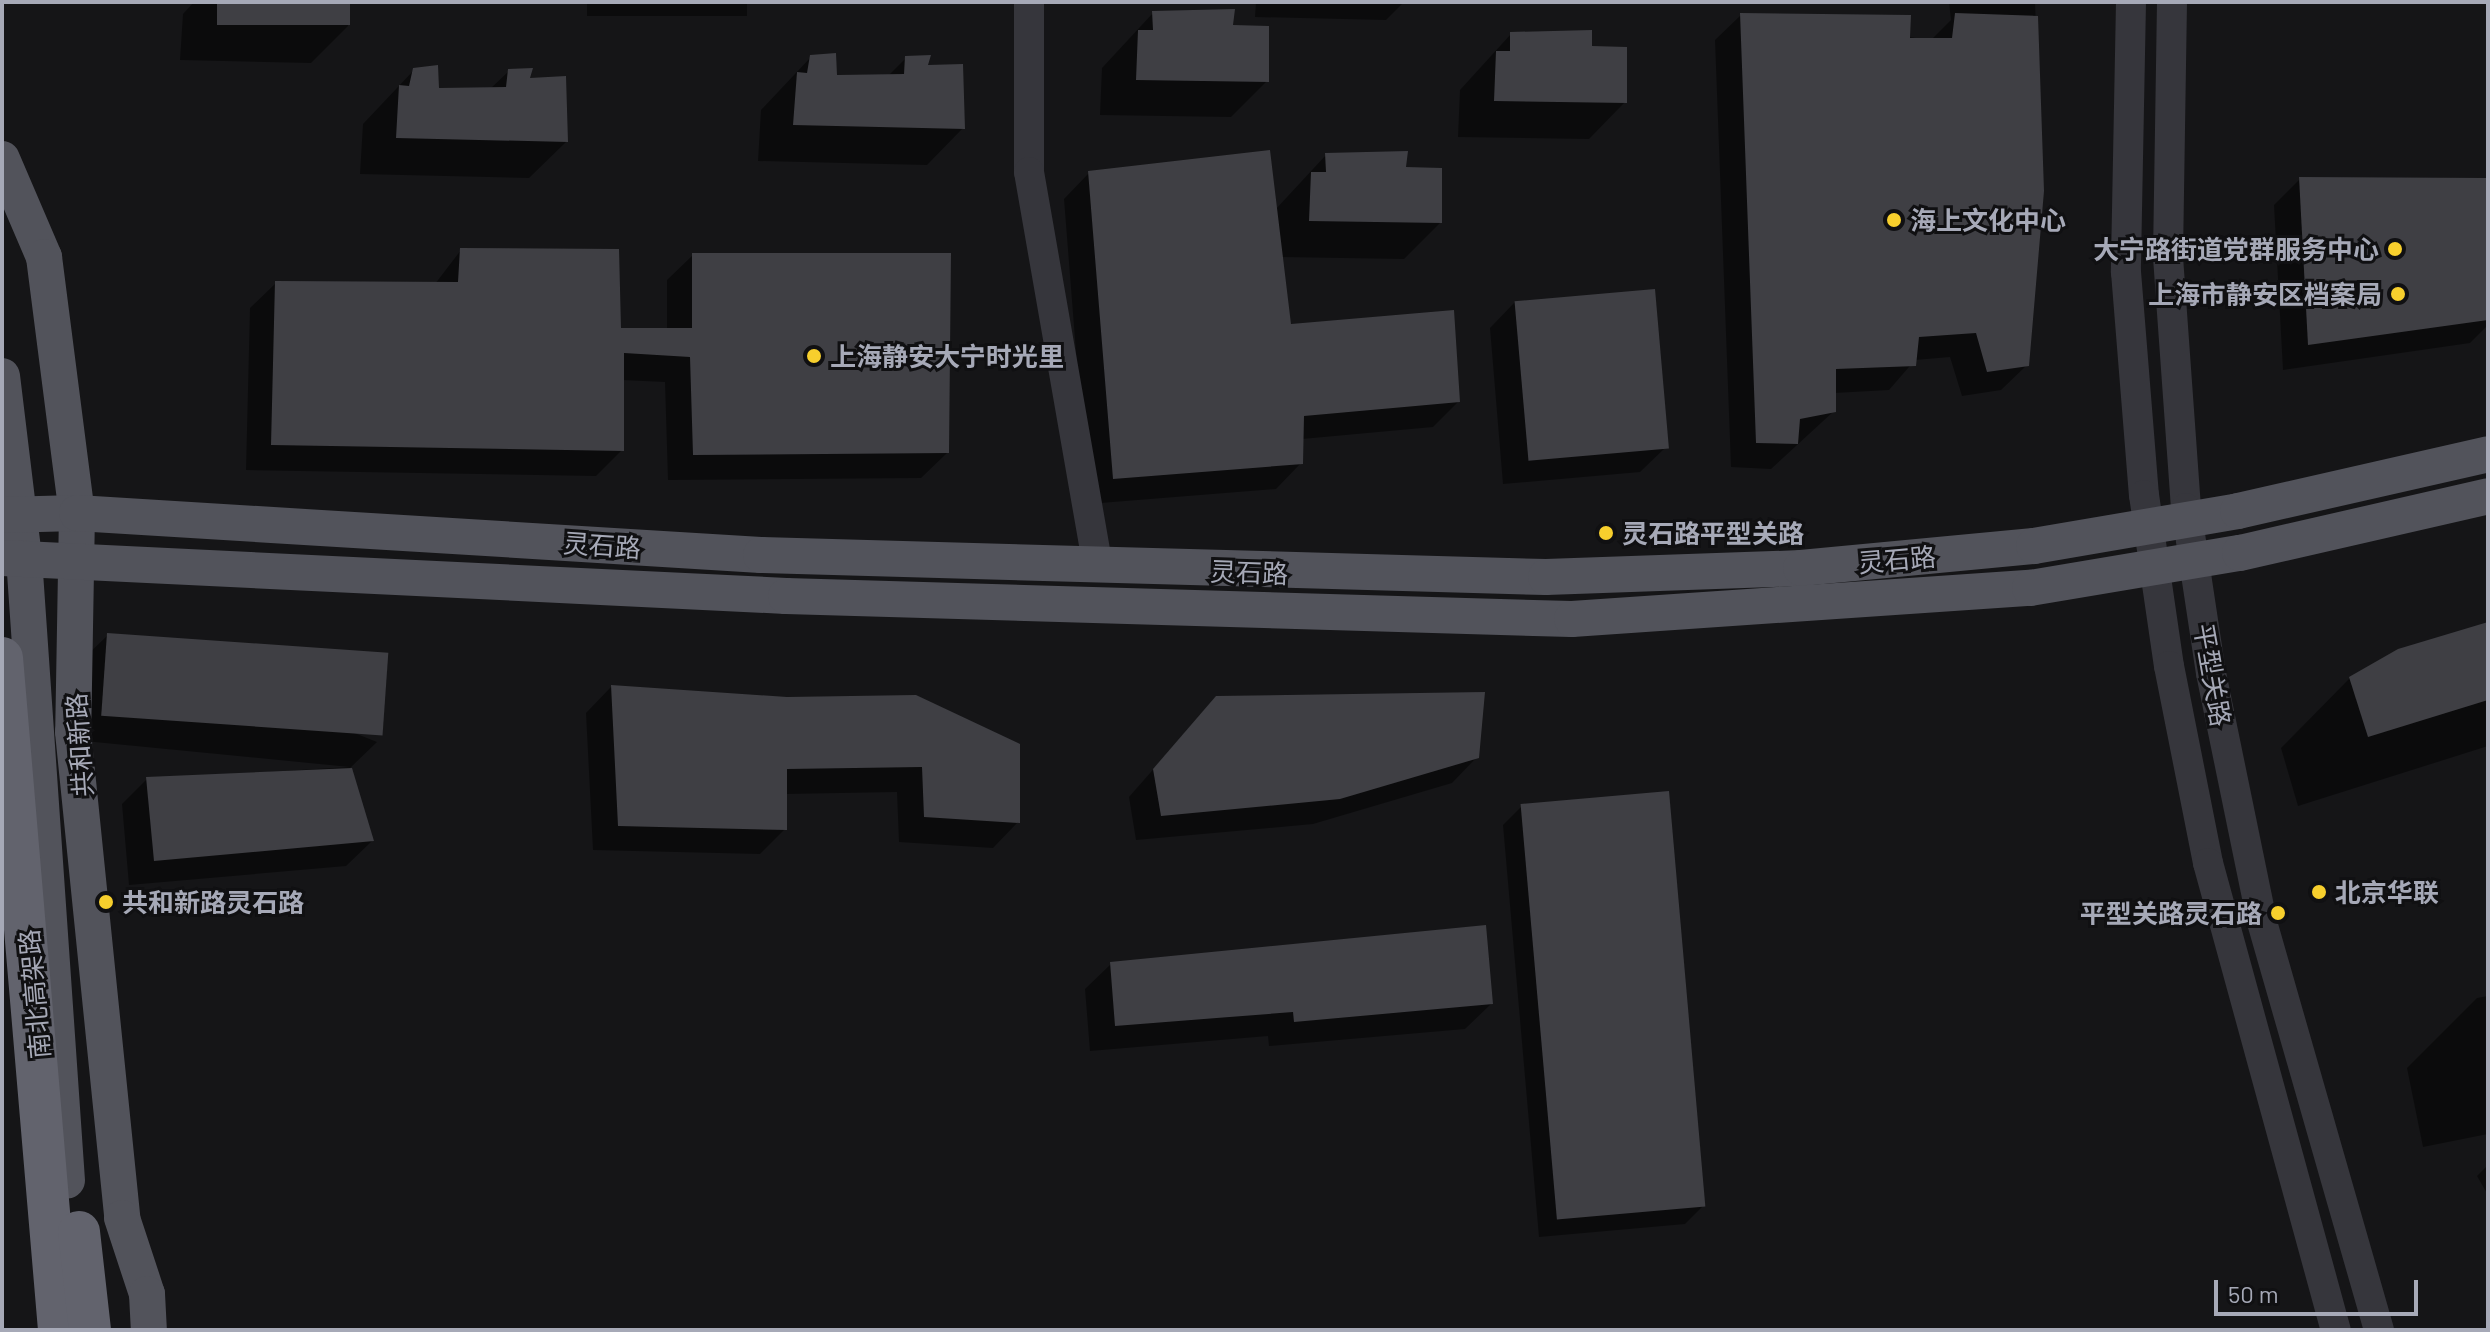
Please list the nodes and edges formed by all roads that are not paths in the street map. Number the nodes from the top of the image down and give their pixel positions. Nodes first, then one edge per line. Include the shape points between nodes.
1 (1029, 2) edge
2 (2131, 2) edge
3 (2172, 2) edge
4 (2, 159) edge
5 (2, 167) edge
6 (2, 376) edge
7 (2488, 454) edge
8 (2488, 496) edge
9 (77, 513) junction
10 (11, 515) edge
11 (2188, 520) junction
12 (2149, 526) junction
13 (13, 558) edge
14 (78, 559) junction
15 (2194, 561) junction
16 (1098, 567) junction
17 (2154, 567) junction
18 (2, 658) edge
19 (91, 878) junction
20 (52, 951) junction
21 (36, 1003) junction
22 (64, 1151) junction
23 (122, 1218) junction
24 (59, 1330) edge
25 (78, 1330) edge
26 (90, 1330) edge
27 (149, 1330) edge
28 (2336, 1330) edge
29 (2379, 1330) edge

1 - 16 street via 1029,172
2 - 12 street, 平型关路 via 2126,272
3 - 11 street, 平型关路 via 2168,257
4 - 5 main road, 共和新路
5 - 9 main road, 共和新路 via 44,257
6 - 10 main road, 共和新路
7 - 11 main road, 灵石路
8 - 15 main road, 灵石路
9 - 10 main road, 灵石路
9 - 14 main road, 共和新路
9 - 16 main road, 灵石路 via 761,555
10 - 13 main road, 共和新路
11 - 12 main road, 灵石路
11 - 15 street, 平型关路
12 - 16 main road, 灵石路 via 2034,546 1801,568 1546,577
12 - 17 street, 平型关路
13 - 14 main road, 灵石路
13 - 20 main road, 共和新路
14 - 17 main road, 灵石路 via 786,596 1556,619 1787,610 2030,588
14 - 19 main road, 共和新路 via 73,732
15 - 17 main road, 灵石路
15 - 29 street, 平型关路 via 2262,922
17 - 28 street, 平型关路 via 2208,863
18 - 21 highway, 南北高架路
19 - 20 main road
19 - 23 main road, 共和新路
20 - 22 main road, 共和新路
21 - 24 highway, 南北高架路
21 - 26 highway via 59,1107
22 - 23 main road
22 - 25 main road, 共和新路
23 - 27 main road, 共和新路 via 147,1294

